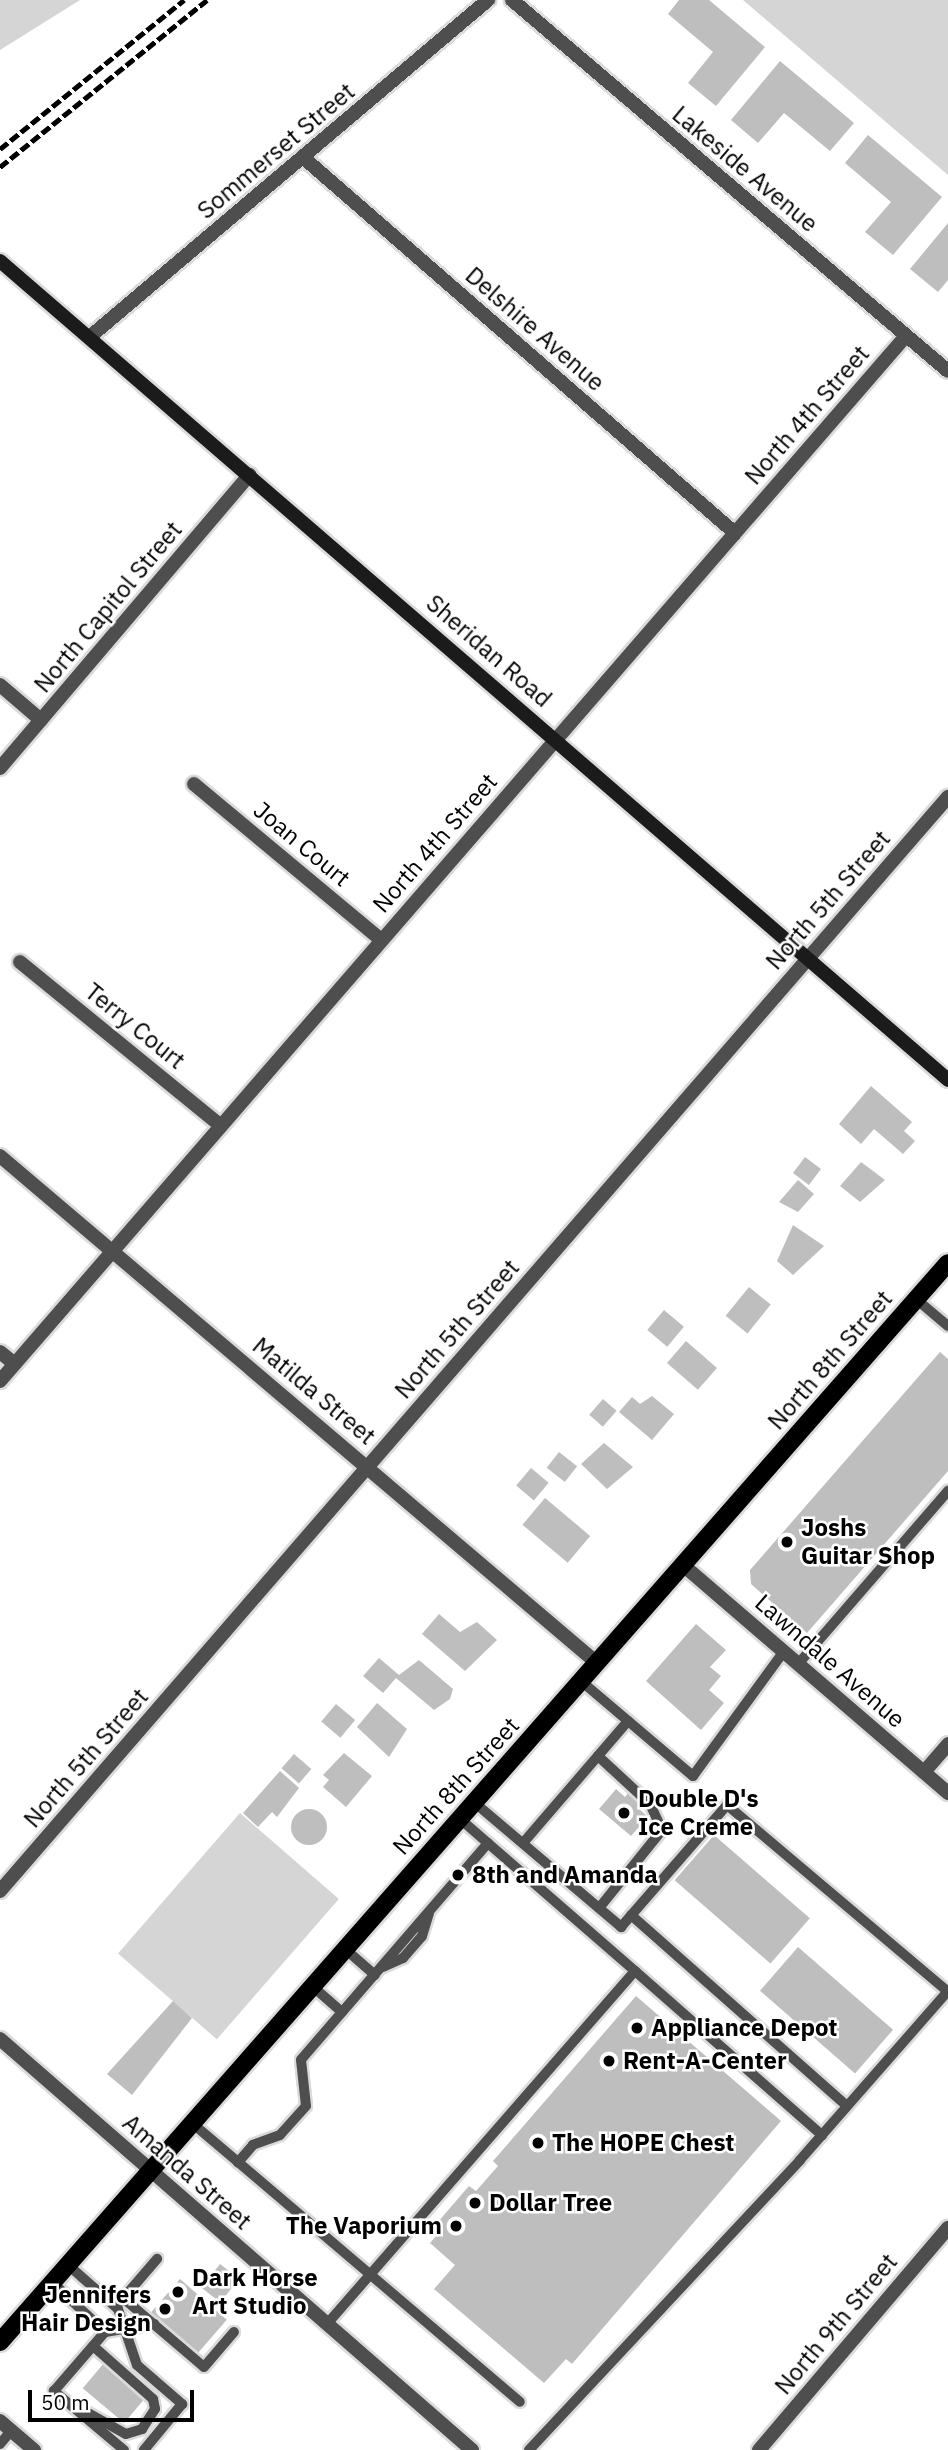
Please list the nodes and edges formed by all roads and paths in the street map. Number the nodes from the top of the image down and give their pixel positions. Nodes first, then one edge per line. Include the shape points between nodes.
1 (488, 0) edge
2 (512, 0) edge
3 (305, 159) junction
4 (0, 259) edge
5 (92, 335) junction
6 (906, 336) junction
7 (948, 371) edge
8 (249, 475) junction
9 (734, 533) junction
10 (0, 685) edge
11 (41, 720) junction
12 (556, 739) junction
13 (0, 768) edge
14 (194, 784) dead end
15 (948, 797) edge
16 (381, 940) junction
17 (809, 957) junction
18 (20, 962) dead end
19 (948, 1080) edge
20 (221, 1126) junction
21 (0, 1156) edge
22 (112, 1250) junction
23 (948, 1263) edge
24 (916, 1299) junction
25 (948, 1326) edge
26 (0, 1352) edge
27 (15, 1364) junction
28 (0, 1381) edge
29 (368, 1467) junction
30 (948, 1491) edge
31 (683, 1565) junction
32 (784, 1651) junction
33 (597, 1663) junction
34 (799, 1663) junction
35 (581, 1681) junction
36 (628, 1721) junction
37 (948, 1744) edge
38 (598, 1756) junction
39 (924, 1772) junction
40 (948, 1793) edge
41 (475, 1802) junction
42 (460, 1819) junction
43 (488, 1843) junction
44 (523, 1843) junction
45 (0, 1891) edge
46 (599, 1908) junction
47 (631, 1914) junction
48 (344, 1948) junction
49 (635, 1971) junction
50 (377, 1972) junction
51 (311, 1985) junction
52 (947, 1992) edge
53 (342, 2012) junction
54 (0, 2039) edge
55 (847, 2106) junction
56 (192, 2123) junction
57 (822, 2135) junction
58 (238, 2162) junction
59 (150, 2170) junction
60 (948, 2228) edge
61 (157, 2259) dead end
62 (67, 2264) junction
63 (370, 2275) junction
64 (52, 2282) junction
65 (119, 2302) junction
66 (154, 2324) junction
67 (327, 2324) junction
68 (128, 2329) junction
69 (105, 2332) junction
70 (234, 2332) dead end
71 (0, 2342) edge
72 (93, 2346) junction
73 (520, 2402) dead end
74 (72, 2406) junction
75 (6, 2426) edge
76 (0, 2444) edge
77 (34, 2450) edge
78 (124, 2450) edge
79 (144, 2450) edge
80 (472, 2450) edge
81 (529, 2450) edge
82 (760, 2450) edge

1 - 3 street, Sommerset Street
2 - 6 street, Lakeside Avenue
3 - 5 street, Sommerset Street
3 - 9 street, Delshire Avenue
4 - 5 main road, Sheridan Road
5 - 8 main road, Sheridan Road
6 - 7 street, Lakeside Avenue
6 - 9 street, North 4th Street
8 - 11 street, North Capitol Street
8 - 12 main road, Sheridan Road
9 - 12 street, North 4th Street
10 - 11 street
11 - 13 street, North Capitol Street
12 - 16 street, North 4th Street
12 - 17 main road, Sheridan Road
14 - 16 street, Joan Court
15 - 17 street, North 5th Street
16 - 20 street, North 4th Street
17 - 19 main road, Sheridan Road
17 - 29 street, North 5th Street
18 - 20 street, Terry Court
20 - 22 street, North 4th Street
21 - 22 street, Matilda Street
22 - 27 street, North 4th Street
22 - 29 street, Matilda Street
23 - 24 main road, North 8th Street
24 - 25 lane
24 - 31 main road, North 8th Street
26 - 27 street
27 - 28 street, North 4th Street
29 - 33 street, Matilda Street
29 - 45 street, North 5th Street
30 - 34 lane
31 - 32 street, Lawndale Avenue
31 - 33 main road, North 8th Street
32 - 34 street, Lawndale Avenue
32 - 36 lane via 693,1776
33 - 35 main road, North 8th Street
34 - 39 street, Lawndale Avenue
35 - 36 lane
35 - 41 main road, North 8th Street
36 - 38 lane
37 - 39 street
38 - 44 lane
38 - 46 lane via 650,1804 662,1830
39 - 40 street, Lawndale Avenue
41 - 42 main road, North 8th Street
41 - 44 lane
42 - 43 lane
42 - 48 main road, North 8th Street
43 - 49 lane
43 - 50 lane
44 - 46 lane
46 - 47 lane via 621,1927
47 - 52 lane via 727,1805
47 - 55 lane
48 - 50 lane
48 - 51 main road, North 8th Street
49 - 57 lane
49 - 63 lane
50 - 53 lane
51 - 53 lane
51 - 56 main road, North 8th Street
52 - 55 lane
53 - 58 lane via 301,2060 306,2106 281,2135 253,2145
54 - 59 street, Amanda Street
55 - 57 lane
56 - 58 lane
56 - 59 main road, North 8th Street
57 - 81 lane
58 - 63 lane
59 - 62 main road, North 8th Street
59 - 67 street, Amanda Street
60 - 82 street, North 9th Street
61 - 65 lane
62 - 64 main road, North 8th Street
62 - 65 lane
63 - 67 lane
63 - 73 lane
64 - 69 lane
64 - 71 main road, North 8th Street
65 - 66 lane
65 - 68 lane
66 - 68 lane
66 - 70 lane via 204,2367
67 - 80 street, Amanda Street
68 - 69 lane
68 - 79 lane via 137,2365 182,2404
69 - 72 lane
72 - 74 lane via 54,2391
72 - 74 lane via 153,2399 155,2409 142,2429 126,2434
74 - 78 lane
75 - 76 lane
75 - 77 street

